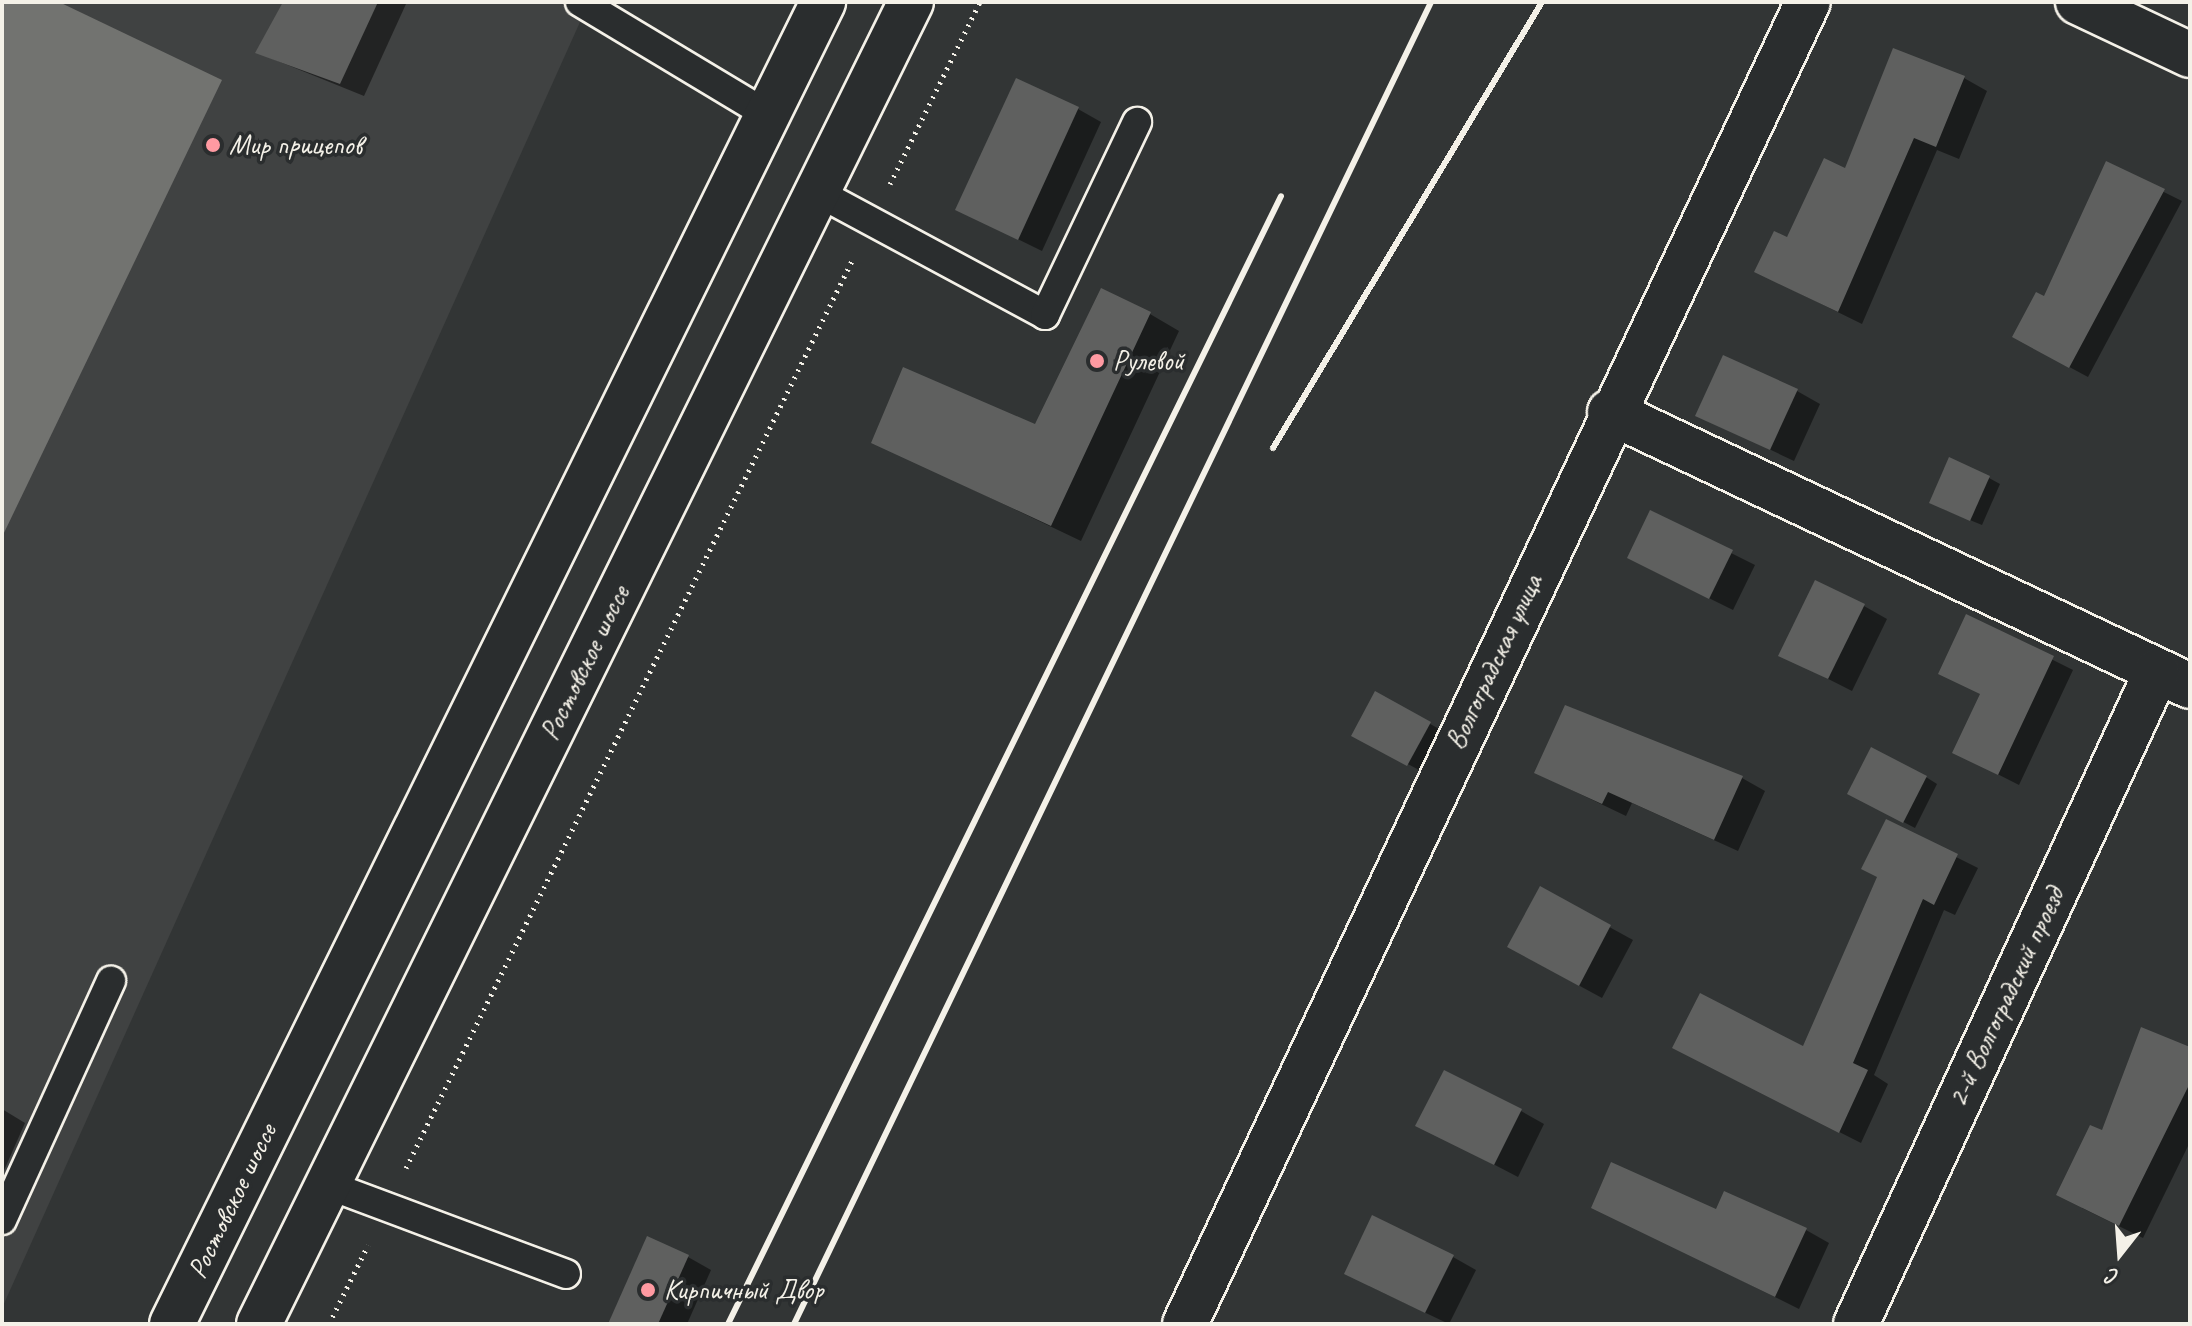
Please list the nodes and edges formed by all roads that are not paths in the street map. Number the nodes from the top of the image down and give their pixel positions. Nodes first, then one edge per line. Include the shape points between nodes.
1 (580, 2) edge
2 (823, 2) edge
3 (911, 2) edge
4 (1808, 2) edge
5 (2078, 2) edge
6 (2190, 55) edge
7 (768, 115) junction
8 (1137, 122) dead end
9 (817, 192) junction
10 (1610, 412) junction
11 (2173, 678) edge
12 (111, 981) dead end
13 (328, 1185) junction
14 (2, 1220) edge
15 (566, 1274) dead end
16 (172, 1324) edge
17 (259, 1324) edge
18 (1185, 1324) edge
19 (1856, 1324) edge

1 - 7 lane
2 - 7 main road, Ростовское шоссе
3 - 9 main road, Ростовское шоссе
4 - 10 main road, Волгоградская улица
5 - 6 main road
7 - 16 main road, Ростовское шоссе
8 - 9 lane via 1045,315
9 - 13 main road, Ростовское шоссе
10 - 11 main road, 2-й Волгоградский проезд
10 - 18 main road, Волгоградская улица
11 - 19 main road, 2-й Волгоградский проезд
12 - 14 lane
13 - 15 lane
13 - 17 main road, Ростовское шоссе

